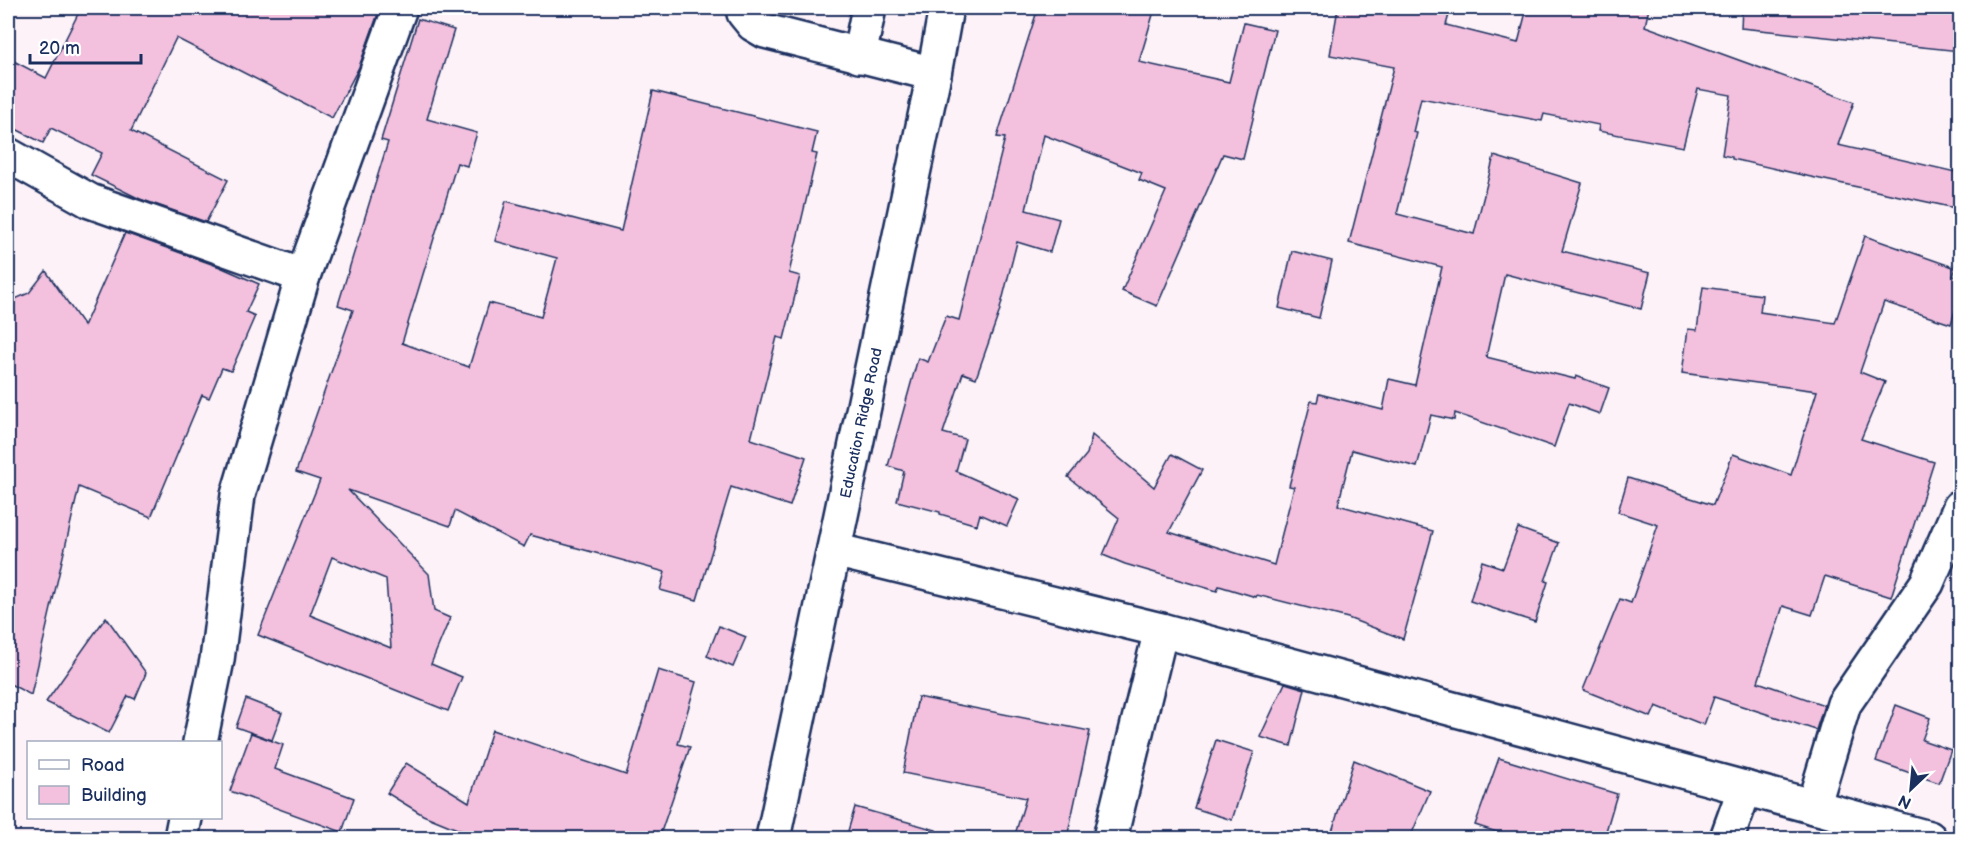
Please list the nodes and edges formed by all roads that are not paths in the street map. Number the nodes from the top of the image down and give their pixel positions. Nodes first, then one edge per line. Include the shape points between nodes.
1 (400, 8) edge
2 (745, 8) edge
3 (869, 8) edge
4 (946, 8) edge
5 (859, 56) junction
6 (934, 74) junction
7 (8, 155) edge
8 (303, 276) junction
9 (1960, 507) edge
10 (834, 550) junction
11 (1161, 630) junction
12 (200, 741) edge
13 (1745, 788) junction
14 (1813, 807) junction
15 (185, 819) edge
16 (181, 838) edge
17 (773, 838) edge
18 (1110, 838) edge
19 (1727, 838) edge
20 (1929, 838) edge

1 - 8 street
2 - 5 street via 753,24 765,31
3 - 5 street
4 - 6 street, Education Ridge Road
5 - 6 street
6 - 10 street, Education Ridge Road
7 - 8 street via 90,201
8 - 12 street via 238,495 217,660
9 - 14 street via 1927,583 1844,704
10 - 11 street
10 - 17 street, Education Ridge Road
11 - 13 street
11 - 18 street
13 - 14 street
13 - 19 street
14 - 20 street
15 - 16 street

